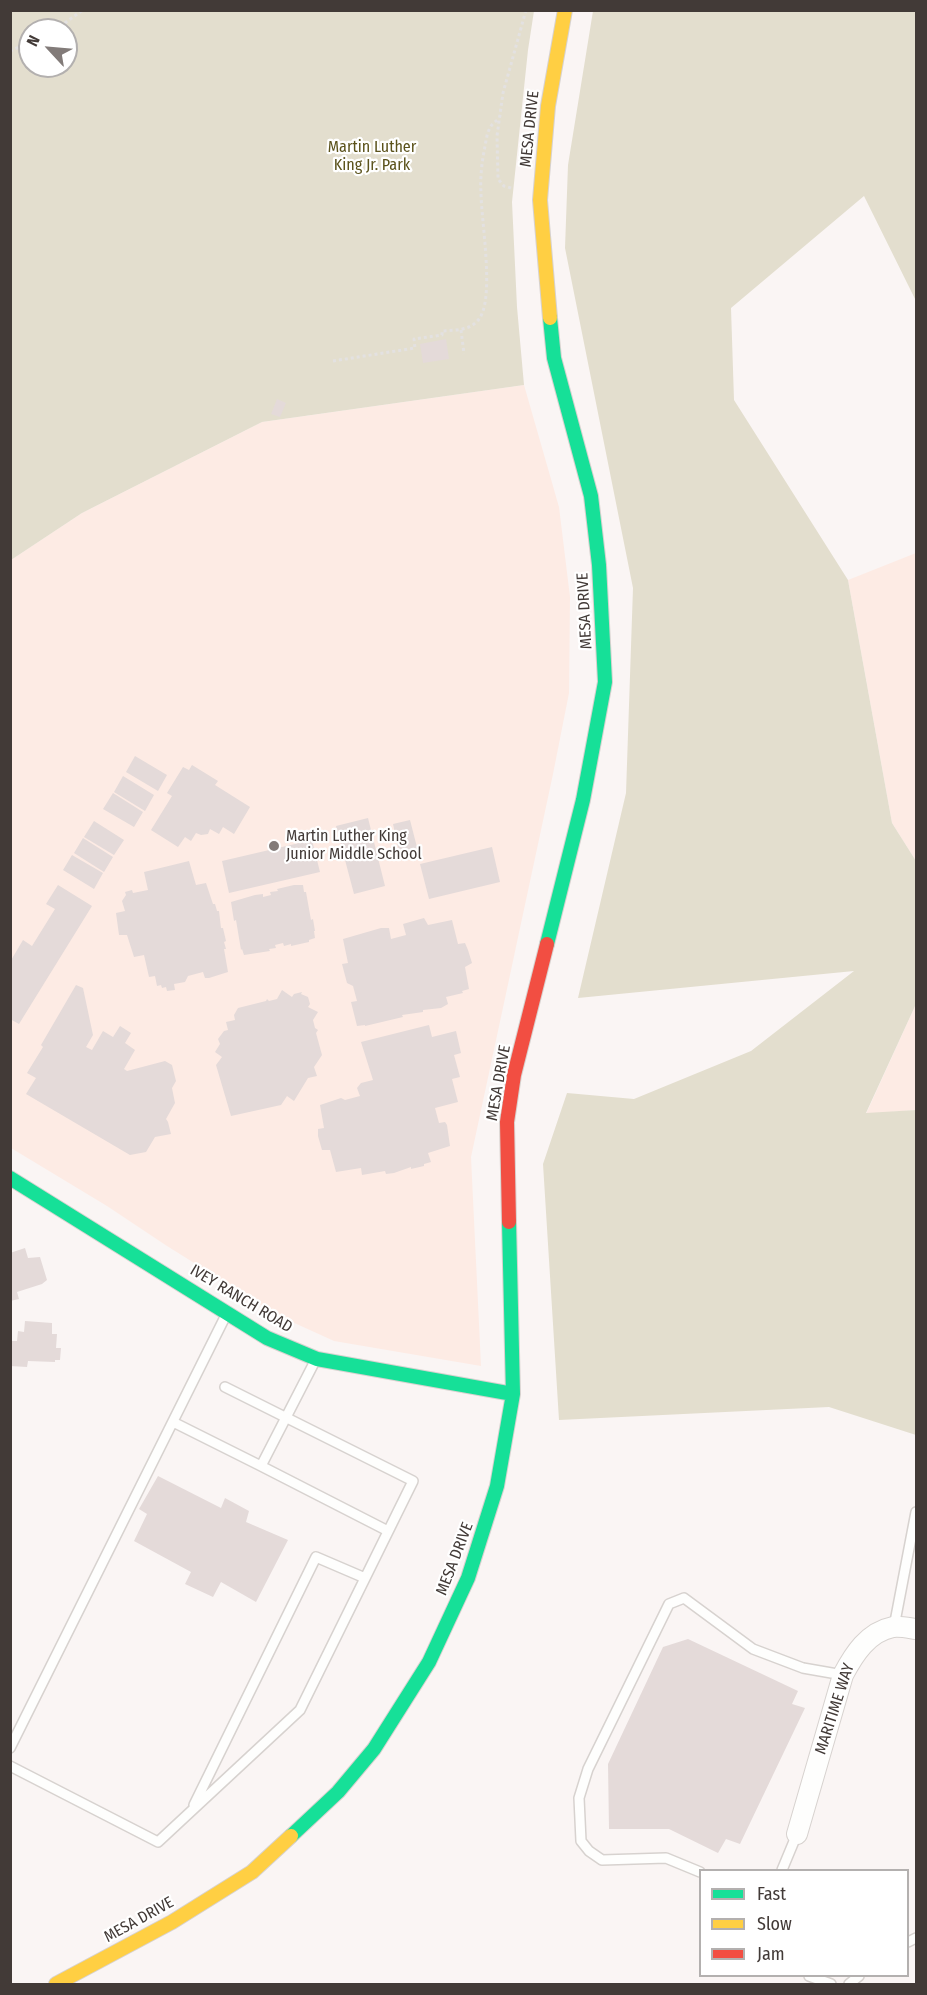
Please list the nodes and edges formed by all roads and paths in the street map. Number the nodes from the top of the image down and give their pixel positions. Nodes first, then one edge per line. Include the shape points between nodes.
1 (526, 10) edge
2 (565, 10) edge
3 (499, 119) junction
4 (511, 188) dead end
5 (461, 330) junction
6 (464, 354) dead end
7 (333, 361) dead end
8 (10, 1178) edge
9 (227, 1313) junction
10 (316, 1359) junction
11 (225, 1387) dead end
12 (513, 1394) junction
13 (286, 1418) junction
14 (173, 1422) junction
15 (261, 1466) junction
16 (916, 1512) edge
17 (388, 1531) junction
18 (365, 1578) junction
19 (894, 1627) junction
20 (916, 1629) edge
21 (843, 1675) junction
22 (10, 1749) edge
23 (10, 1766) edge
24 (192, 1810) junction
25 (797, 1834) joint
26 (782, 1869) edge
27 (699, 1872) edge
28 (811, 1977) edge
29 (56, 1984) edge
30 (831, 1984) edge

1 - 3 path
2 - 12 main road, MESA DRIVE via 548,106 540,200 554,358 591,496 605,682 583,800 514,1075 507,1122
3 - 4 path via 498,179
3 - 5 path via 488,131 482,159 485,305 480,319
5 - 6 path
5 - 7 path via 414,339 415,348
8 - 9 main road, IVEY RANCH ROAD
9 - 10 main road, IVEY RANCH ROAD via 267,1338
9 - 14 lane
10 - 12 main road, IVEY RANCH ROAD
10 - 13 lane
11 - 13 lane
12 - 29 main road, MESA DRIVE via 497,1486 468,1578 429,1662 374,1749 338,1791 252,1872 172,1922
13 - 15 lane
13 - 17 lane via 413,1481
14 - 15 lane
14 - 22 lane
15 - 17 lane
16 - 19 lane
17 - 18 lane
18 - 24 lane via 300,1710
18 - 24 lane via 316,1557
19 - 20 street
19 - 21 street, MARITIME WAY via 870,1637 852,1657
21 - 25 street, MARITIME WAY
21 - 27 lane via 803,1668 753,1648 684,1598 669,1604 588,1768 579,1798 581,1841 602,1860 666,1858
23 - 24 lane via 158,1842
25 - 26 lane
28 - 30 lane

